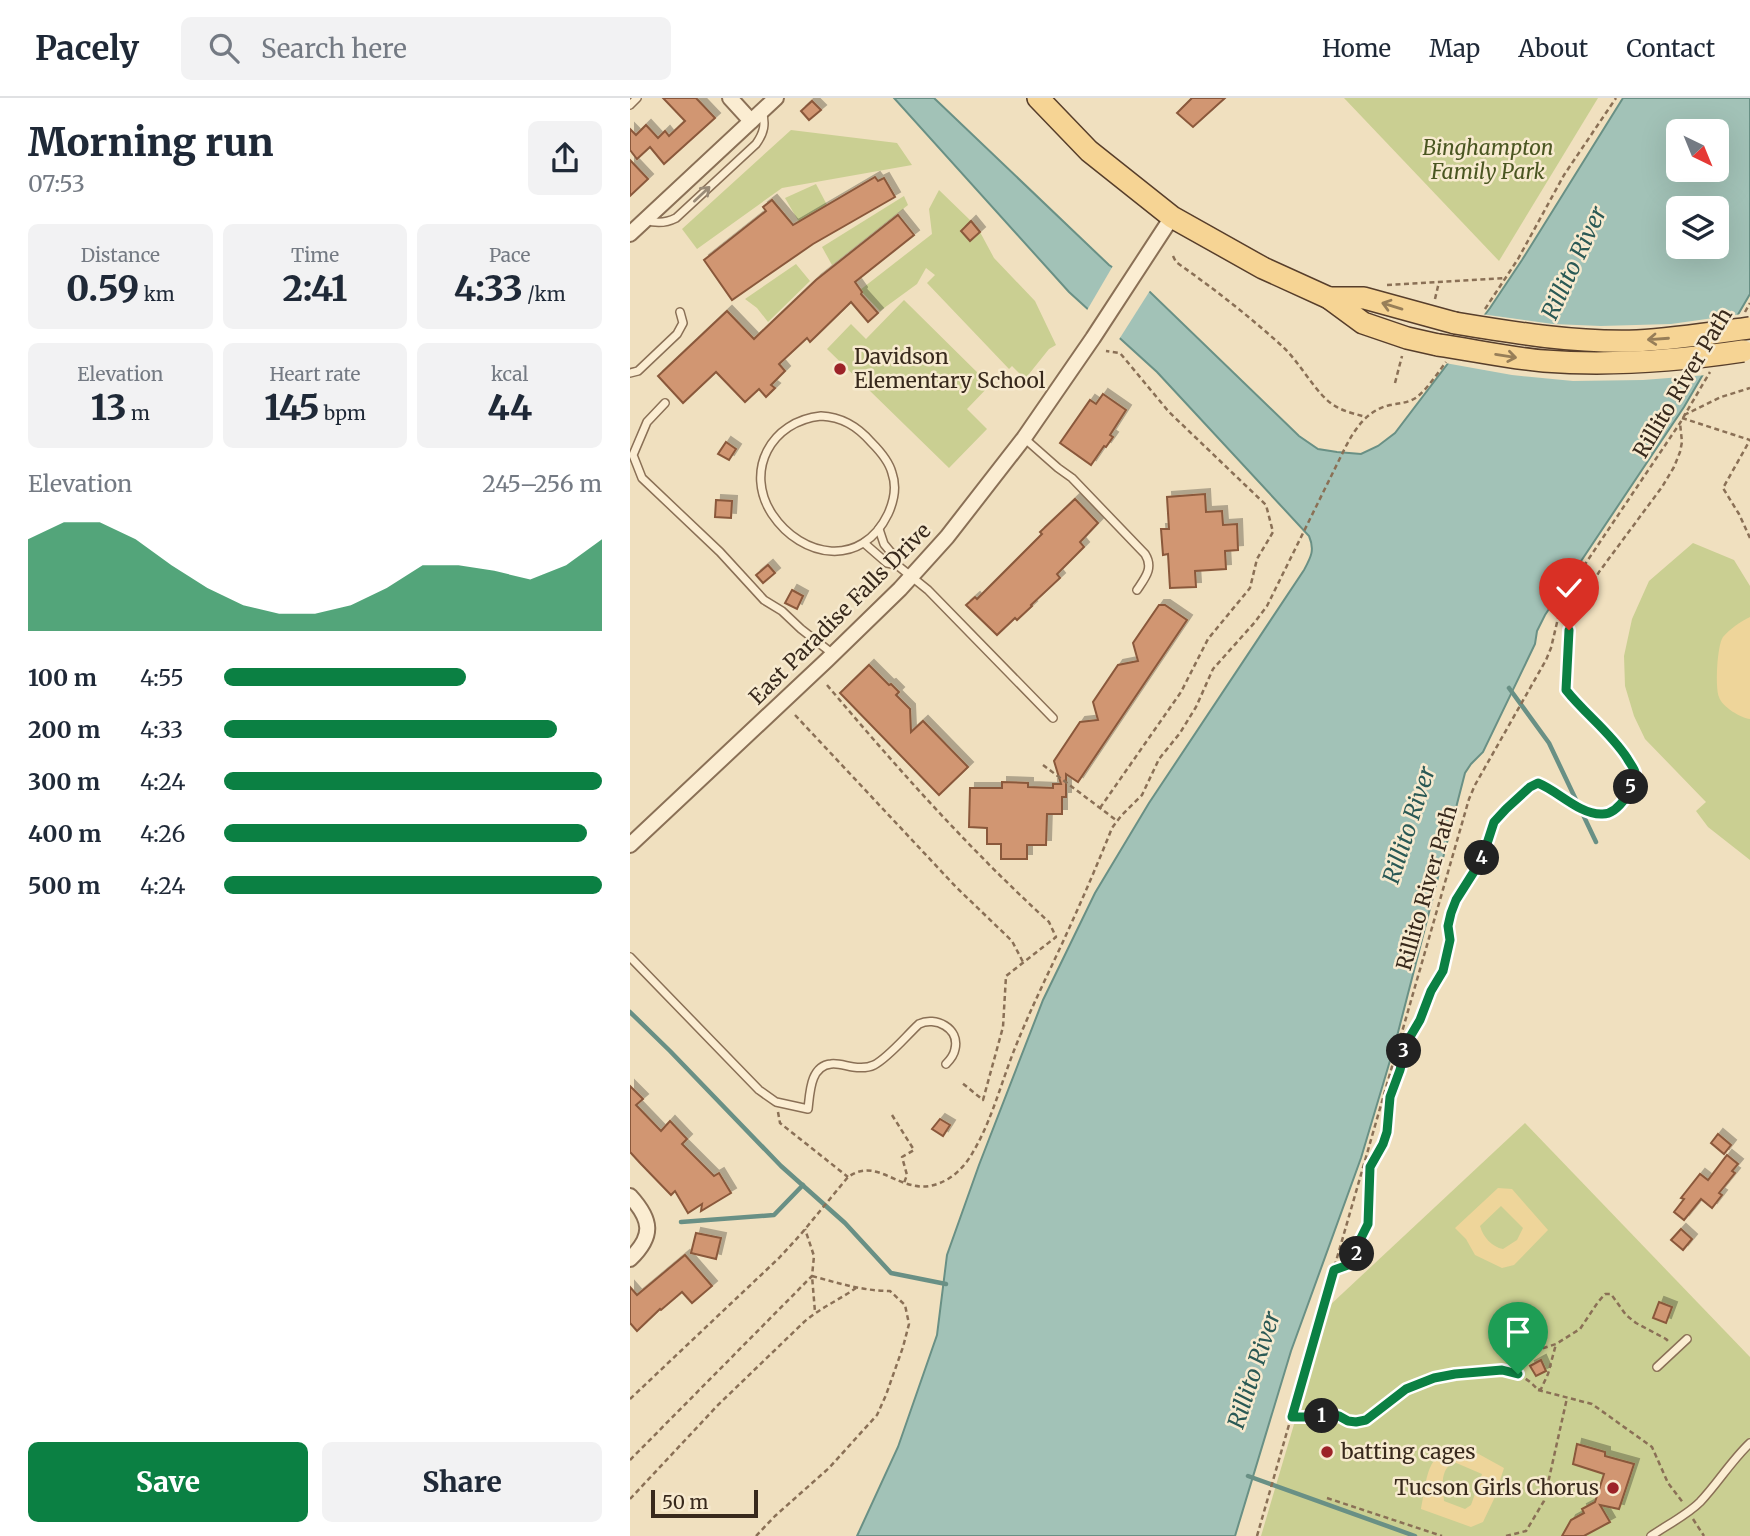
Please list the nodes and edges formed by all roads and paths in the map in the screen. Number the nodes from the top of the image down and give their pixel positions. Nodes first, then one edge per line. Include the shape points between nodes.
1 (637, 98) edge
2 (730, 98) edge
3 (776, 98) edge
4 (1038, 98) edge
5 (1616, 98) edge
6 (630, 105) edge
7 (757, 116) junction
8 (1172, 217) junction
9 (630, 233) edge
10 (1174, 256) dead end
11 (1506, 278) junction
12 (1439, 282) junction
13 (1385, 290) dead end
14 (1329, 298) junction
15 (1750, 303) edge
16 (1433, 304) dead end
17 (1484, 310) dead end
18 (680, 312) dead end
19 (1747, 321) edge
20 (1445, 349) junction
21 (1106, 351) dead end
22 (1746, 351) edge
23 (1403, 352) dead end
24 (1711, 371) dead end
25 (630, 373) edge
26 (1395, 383) dead end
27 (1750, 388) edge
28 (665, 403) dead end
29 (1683, 416) junction
30 (1366, 417) junction
31 (1680, 423) junction
32 (1024, 438) junction
33 (879, 529) junction
34 (1750, 538) edge
35 (864, 543) junction
36 (897, 565) junction
37 (912, 576) junction
38 (1137, 590) dead end
39 (834, 654) junction
40 (827, 685) dead end
41 (795, 715) dead end
42 (1052, 718) dead end
43 (1043, 765) dead end
44 (1101, 807) junction
45 (1117, 820) junction
46 (630, 845) edge
47 (630, 957) edge
48 (1023, 962) junction
49 (946, 1064) dead end
50 (961, 1082) dead end
51 (778, 1112) dead end
52 (892, 1115) dead end
53 (848, 1177) junction
54 (904, 1183) junction
55 (630, 1196) edge
56 (805, 1229) junction
57 (630, 1259) edge
58 (1334, 1270) junction
59 (812, 1276) junction
60 (856, 1288) junction
61 (815, 1312) junction
62 (1687, 1339) dead end
63 (1556, 1344) junction
64 (1676, 1349) junction
65 (1657, 1367) dead end
66 (1502, 1370) junction
67 (1538, 1390) junction
68 (1567, 1398) junction
69 (630, 1399) edge
70 (1292, 1417) junction
71 (1750, 1443) edge
72 (630, 1460) edge
73 (1328, 1498) dead end
74 (630, 1499) edge
75 (1689, 1511) junction
76 (757, 1536) edge
77 (1257, 1536) edge
78 (1442, 1536) edge
79 (1506, 1536) edge
80 (1651, 1536) edge
81 (1704, 1536) edge

1 - 6 lane
2 - 7 street
3 - 7 street
4 - 8 main road via 1089,150
5 - 11 path via 1564,175
7 - 9 street
8 - 14 main road via 1263,268
8 - 32 street, East Paradise Falls Drive
10 - 30 path via 1283,347 1324,398
11 - 12 path
11 - 17 path
12 - 13 path via 1387,285
12 - 16 path
19 -> 14 main road, bridge via 1677,338 1636,341 1544,336 1455,323 1364,298
14 - 20 main road via 1363,323
15 - 19 path, Rillito River Path
18 - 25 lane via 683,323 677,334 638,371
20 -> 22 main road, bridge via 1584,363 1661,362
20 - 30 path via 1417,397
21 - 44 path via 1121,353 1169,412 1266,505 1273,532 1257,559 1250,589 1208,639 1181,692
23 - 26 path
24 - 29 path, Rillito River Path
27 - 29 path
28 - 39 lane via 647,422 633,455 642,478 764,600
29 - 31 path, Rillito River Path
29 - 34 path via 1749,440 1723,488
30 - 45 path via 1346,446 1267,606 1213,669 1189,720 1159,759 1142,795
31 - 58 path, Rillito River Path via 1563,597 1546,660 1475,785
31 - 58 path via 1682,442 1674,467 1599,572 1569,630 1566,690 1618,745 1635,779 1614,811 1590,812 1538,783 1494,822 1482,859 1451,913 1443,971 1407,1042 1390,1097 1387,1132 1370,1167 1368,1224 1356,1256
32 - 37 street, East Paradise Falls Drive
32 - 38 lane via 1072,478 1145,554 1149,572
33 - 35 lane
33 - 35 lane via 894,496 894,483 888,463 866,436 831,416 799,421 780,433 761,467 761,489 776,520 802,544 823,551
33 - 36 lane
35 - 36 lane via 887,564
36 - 37 lane
37 - 39 street, East Paradise Falls Drive
37 - 42 lane
39 - 46 street, East Paradise Falls Drive
40 - 48 path via 916,787 1049,922 1056,937
41 - 48 path via 956,887 1012,940
43 - 44 path
44 - 45 path
45 - 54 path via 1014,1049 972,1155 961,1169 934,1186
47 - 49 lane via 776,1102 808,1108 814,1076 824,1066 872,1066 925,1021 940,1023 952,1033 955,1049
48 - 50 path via 1006,976 1003,1027 983,1100
51 - 53 path via 780,1123
52 - 54 path via 914,1150 902,1157 907,1175
53 - 54 path via 865,1170
53 - 56 path
55 - 57 street via 643,1210 648,1230 646,1240
56 - 59 path via 814,1256
56 - 69 path
58 - 70 path, Rillito River Path
59 - 60 path
59 - 61 path
59 - 72 path
60 - 61 path
60 - 76 path via 890,1292 905,1305 909,1324 886,1395 862,1433
61 - 74 path via 718,1405
62 - 64 lane
63 - 64 path via 1580,1329 1605,1294 1611,1294 1626,1315
63 - 66 path via 1528,1353
63 - 67 path via 1545,1384
64 - 65 lane
66 - 67 path via 1526,1377
66 - 70 path via 1434,1378 1406,1389 1366,1420 1348,1421 1327,1414
67 - 68 path
68 - 75 path via 1591,1404 1653,1447 1668,1483
68 - 79 path via 1544,1501 1526,1531
70 - 77 path, Rillito River Path
71 - 75 lane
73 - 78 path
75 - 80 lane
75 - 81 path

